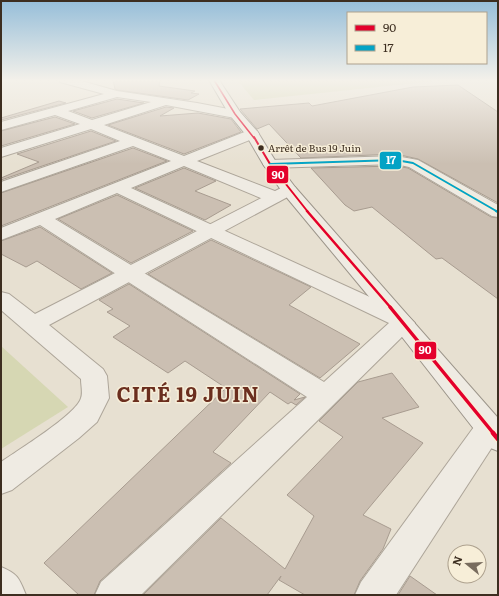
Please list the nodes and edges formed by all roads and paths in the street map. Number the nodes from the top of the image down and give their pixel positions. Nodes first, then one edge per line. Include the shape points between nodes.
1 (65, 108) edge
2 (148, 108) edge
3 (206, 108) edge
4 (231, 108) edge
5 (57, 110) junction
6 (1, 114) edge
7 (235, 114) junction
8 (17, 122) junction
9 (93, 125) junction
10 (1, 126) edge
11 (252, 134) junction
12 (133, 141) junction
13 (1, 153) edge
14 (183, 161) junction
15 (270, 164) junction
16 (1, 187) edge
17 (118, 187) junction
18 (281, 194) junction
19 (498, 212) edge
20 (42, 218) junction
21 (210, 231) junction
22 (1, 234) edge
23 (131, 273) junction
24 (1, 299) edge
25 (400, 321) junction
26 (33, 324) junction
27 (326, 396) junction
28 (493, 434) edge
29 (1, 480) edge
30 (1, 586) edge
31 (7, 595) edge
32 (114, 595) edge
33 (374, 595) edge

1 - 5 street
2 - 9 street
3 - 7 street
4 - 7 street
5 - 8 street
5 - 9 street
6 - 8 street
7 - 11 street
8 - 10 street
9 - 12 street
9 - 13 street
11 - 14 street
11 - 15 street
12 - 14 street
12 - 16 street
14 - 17 street
14 - 18 street
15 - 18 street
15 - 19 street via 396,160 412,163
17 - 20 street
17 - 21 street
18 - 21 street
18 - 25 street
20 - 22 street
20 - 23 street
21 - 23 street
21 - 25 street
23 - 26 street
23 - 27 street
24 - 26 street
25 - 27 street
25 - 28 street
26 - 29 street via 94,376 95,398 87,414 69,430
27 - 32 street
28 - 33 street
30 - 31 street

